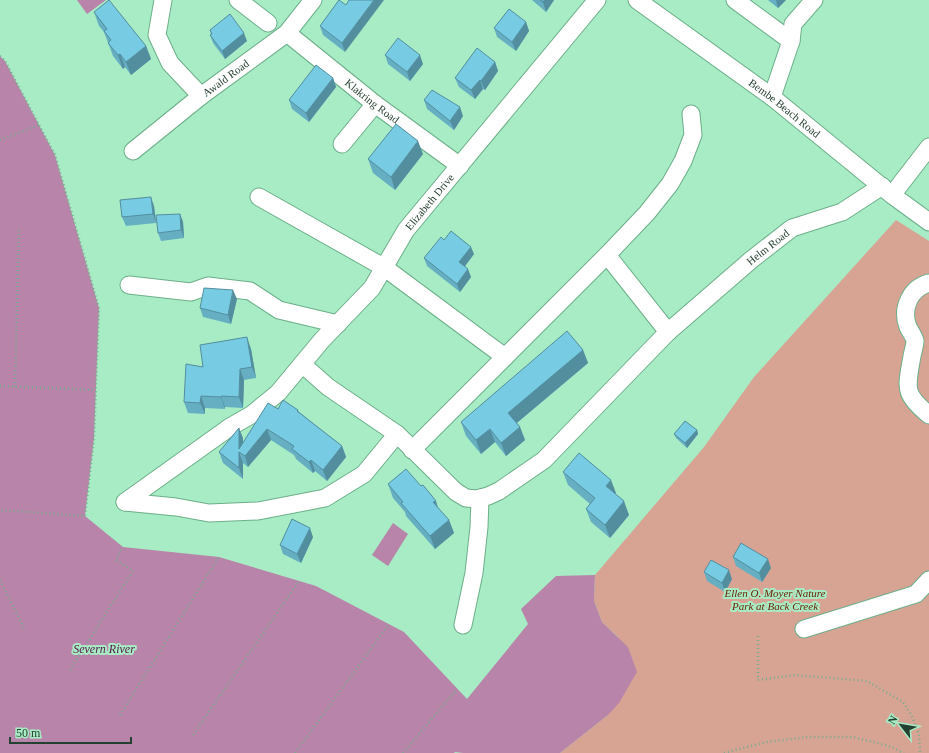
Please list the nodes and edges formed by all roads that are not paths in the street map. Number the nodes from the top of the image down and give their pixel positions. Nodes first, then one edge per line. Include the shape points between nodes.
1 (163, 0) edge
2 (238, 0) edge
3 (313, 0) edge
4 (596, 0) edge
5 (637, 0) edge
6 (735, 0) edge
7 (814, 0) edge
8 (268, 23) dead end
9 (287, 33) junction
10 (791, 41) junction
11 (201, 96) junction
12 (772, 97) junction
13 (375, 104) junction
14 (691, 114) dead end
15 (342, 144) dead end
16 (929, 147) edge
17 (133, 151) dead end
18 (460, 166) junction
19 (887, 191) junction
20 (259, 196) dead end
21 (929, 222) edge
22 (607, 255) junction
23 (385, 268) junction
24 (929, 283) edge
25 (130, 285) dead end
26 (338, 324) junction
27 (668, 332) junction
28 (505, 357) junction
29 (302, 364) junction
30 (929, 415) edge
31 (397, 434) junction
32 (412, 450) junction
33 (480, 498) junction
34 (929, 580) edge
35 (463, 625) dead end
36 (804, 629) dead end

1 - 11 street via 157,35 170,62
2 - 8 street
3 - 9 street, Awald Road
4 - 18 street, Elizabeth Drive
5 - 12 street, Bembe Beach Road
6 - 10 street
7 - 10 street via 793,24
9 - 11 street, Awald Road
9 - 13 street, Klakring Road
10 - 12 street
11 - 17 street, Awald Road
12 - 19 street, Bembe Beach Road
13 - 15 street
13 - 18 street, Klakring Road
14 - 22 street via 693,135 670,184
16 - 19 street, Helm Road
18 - 23 street, Elizabeth Drive via 406,230
19 - 21 street, Bembe Beach Road
19 - 27 street, Helm Road via 842,212 792,228
20 - 23 street
22 - 27 street
22 - 28 street
23 - 26 street, Elizabeth Drive via 372,288
23 - 28 street
24 - 30 street via 922,285 911,296 905,313 908,327 915,340 907,388 914,401
25 - 26 street via 191,292 208,286 250,291 279,310
26 - 29 street, Elizabeth Drive
27 - 33 street, Helm Road via 544,460 499,491
28 - 32 street
29 - 31 street via 328,387
29 - 31 street, Elizabeth Drive via 278,393 251,415 230,426 125,502 209,513 258,511 325,498 364,474
31 - 32 street
32 - 33 street via 456,492 466,498
33 - 35 street via 474,573
34 - 36 street via 916,594

